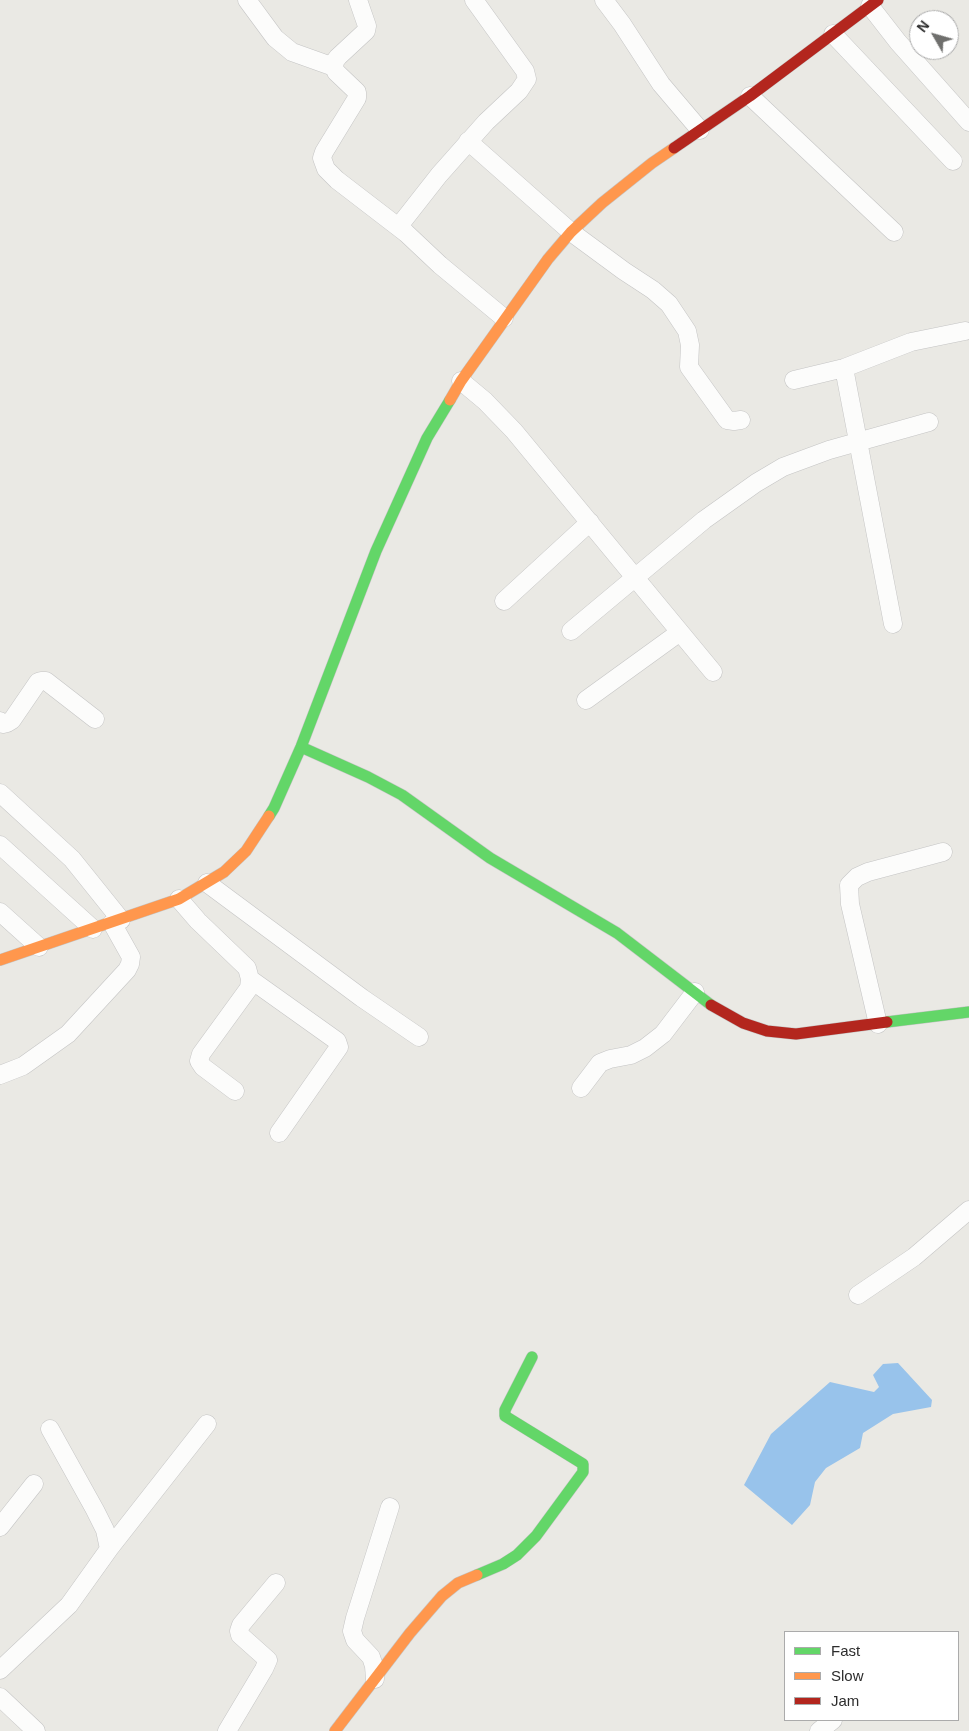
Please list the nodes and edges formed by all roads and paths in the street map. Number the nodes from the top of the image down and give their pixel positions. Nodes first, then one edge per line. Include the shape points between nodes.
1 (247, 0) edge
2 (358, 0) edge
3 (474, 0) edge
4 (604, 0) edge
5 (874, 3) edge
6 (833, 34) junction
7 (334, 67) junction
8 (750, 96) junction
9 (969, 122) edge
10 (700, 130) junction
11 (468, 141) junction
12 (953, 161) dead end
13 (399, 226) junction
14 (571, 232) junction
15 (894, 232) dead end
16 (504, 318) junction
17 (965, 331) dead end
18 (844, 368) junction
19 (794, 380) dead end
20 (461, 381) junction
21 (741, 420) dead end
22 (929, 422) dead end
23 (857, 442) junction
24 (590, 522) junction
25 (635, 578) junction
26 (504, 601) dead end
27 (892, 624) dead end
28 (571, 630) dead end
29 (680, 632) junction
30 (713, 672) dead end
31 (586, 700) dead end
32 (95, 719) dead end
33 (0, 721) edge
34 (301, 747) junction
35 (0, 793) edge
36 (0, 844) edge
37 (943, 852) dead end
38 (207, 883) junction
39 (180, 899) junction
40 (0, 912) edge
41 (116, 922) junction
42 (93, 929) junction
43 (39, 947) junction
44 (0, 960) edge
45 (250, 979) junction
46 (695, 992) junction
47 (969, 1012) edge
48 (878, 1024) junction
49 (419, 1037) dead end
50 (0, 1075) edge
51 (581, 1088) dead end
52 (235, 1091) dead end
53 (279, 1133) dead end
54 (969, 1210) edge
55 (858, 1295) dead end
56 (532, 1357) dead end
57 (207, 1424) dead end
58 (50, 1429) dead end
59 (34, 1484) dead end
60 (390, 1507) dead end
61 (0, 1527) edge
62 (109, 1549) junction
63 (276, 1583) dead end
64 (0, 1670) edge
65 (375, 1679) junction
66 (0, 1698) edge
67 (832, 1721) edge
68 (36, 1731) edge
69 (227, 1731) edge
70 (335, 1731) edge
71 (820, 1731) edge

1 - 7 street via 286,48
2 - 7 street via 368,26 338,57
3 - 11 street via 527,75 519,91
4 - 10 street via 662,84
5 - 6 street
5 - 9 street via 898,42
6 - 8 street
6 - 12 street
7 - 13 street via 357,92 357,98 324,152 322,158 326,169
8 - 10 street
8 - 15 street
10 - 14 street via 652,163
11 - 13 street
11 - 14 street
13 - 16 street
14 - 16 street
14 - 21 street via 669,304 687,331 689,367 727,420
16 - 20 street
17 - 18 street via 910,342
18 - 19 street
18 - 23 street
20 - 24 street via 514,431
20 - 34 street via 427,438 376,551
22 - 23 street
23 - 25 street via 783,468 756,483 704,520
23 - 27 street
24 - 25 street
24 - 26 street
25 - 28 street
25 - 29 street
29 - 30 street
29 - 31 street
32 - 33 street via 46,681 41,681 12,720 3,724
34 - 38 street via 274,808 246,851
34 - 46 street via 402,795 490,858 617,933
35 - 41 street via 72,860
36 - 42 street
37 - 48 street via 868,872 849,885 850,904
38 - 39 street
38 - 49 street
39 - 41 street
39 - 45 street via 247,968
40 - 43 street
41 - 42 street
41 - 50 street via 131,958 127,970 68,1034 23,1066
42 - 43 street
43 - 44 street
45 - 52 street via 249,988 198,1061
45 - 53 street via 337,1041 339,1047
46 - 48 street via 715,1008 767,1031 796,1034
46 - 51 street via 663,1034 638,1052 600,1064
47 - 48 street
54 - 55 street via 914,1257
56 - 65 street via 505,1416 578,1460 583,1464 583,1472 517,1555 458,1583 442,1596
57 - 62 street
58 - 62 street via 105,1530
59 - 61 street
60 - 65 street via 352,1631 355,1640 371,1658
62 - 64 street via 70,1605
63 - 69 street via 239,1631 268,1660
65 - 70 street
66 - 68 street
67 - 71 street

